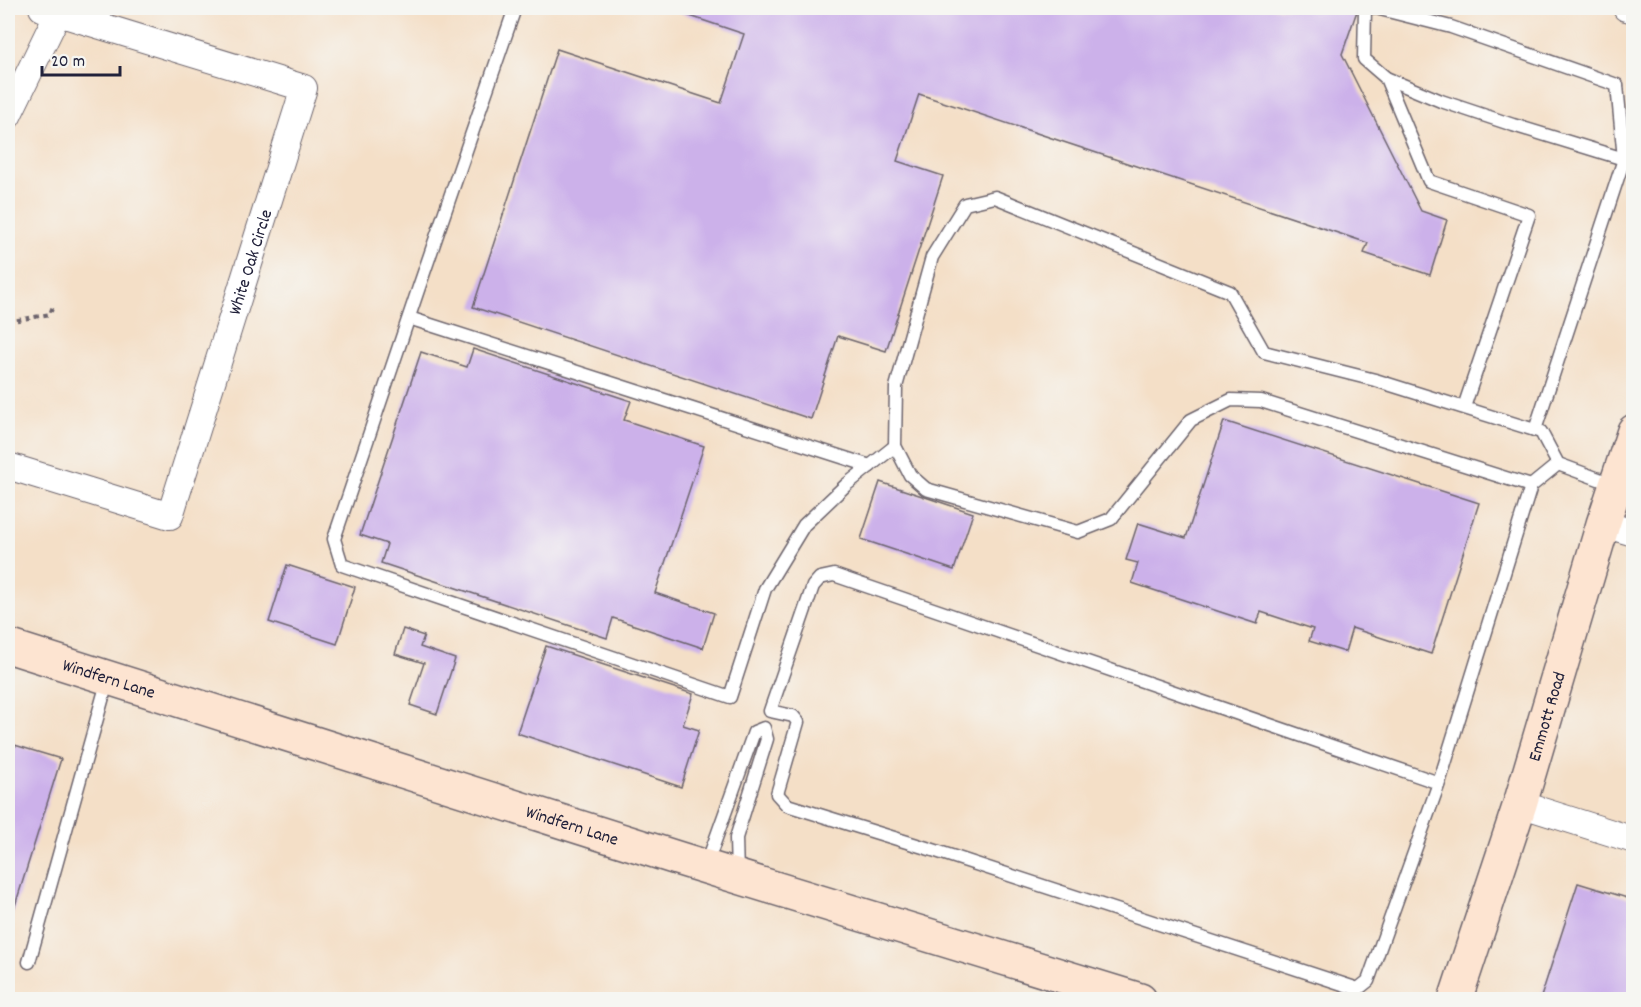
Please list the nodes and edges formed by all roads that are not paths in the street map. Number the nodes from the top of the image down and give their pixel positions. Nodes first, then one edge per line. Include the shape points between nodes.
1 (515, 8) edge
2 (1365, 8) edge
3 (1376, 8) edge
4 (1626, 8) edge
5 (50, 10) edge
6 (1634, 10) edge
7 (1386, 78) junction
8 (8, 116) edge
9 (1624, 159) junction
10 (409, 318) junction
11 (1464, 407) junction
12 (1535, 430) junction
13 (1634, 431) edge
14 (895, 446) junction
15 (1558, 464) junction
16 (8, 466) edge
17 (870, 466) junction
18 (1531, 486) junction
19 (1616, 486) junction
20 (1618, 529) edge
21 (8, 646) edge
22 (108, 678) junction
23 (770, 711) junction
24 (764, 728) junction
25 (1439, 783) junction
26 (1520, 804) junction
27 (1634, 840) edge
28 (706, 866) junction
29 (737, 876) junction
30 (29, 962) dead end
31 (1140, 999) edge
32 (1455, 999) edge

1 - 10 lane
2 - 7 lane via 1364,59
3 - 9 lane via 1451,27 1617,85
4 - 6 street
5 - 8 street, White Oak Circle
5 - 16 street, White Oak Circle via 304,88 170,516
7 - 9 lane via 1513,125
7 - 11 lane via 1429,182 1529,216
9 - 12 lane
10 - 17 lane
10 - 17 lane via 334,539 342,565 730,697 765,589 804,525
11 - 12 lane
11 - 14 lane via 1264,352 1230,292 995,197 965,204 932,257 896,387
12 - 15 lane via 1541,432
13 - 19 street, Emmott Road
14 - 17 lane
14 - 18 lane via 910,475 926,489 1078,532 1111,519 1191,420 1231,399 1262,401
15 - 18 lane
15 - 19 lane
18 - 25 lane
19 - 20 street, Emmott Road
20 - 26 street, Emmott Road
21 - 22 street, Windfern Lane
22 - 28 street, Windfern Lane
22 - 30 lane
23 - 24 lane
23 - 25 lane via 813,586 820,578 834,575
23 - 25 lane via 793,716 798,722 777,794 787,806 1359,989 1368,981
24 - 28 lane via 754,732
24 - 29 lane via 767,739 736,838
26 - 27 street
26 - 32 street, Emmott Road
28 - 29 street, Windfern Lane
29 - 31 street, Windfern Lane

